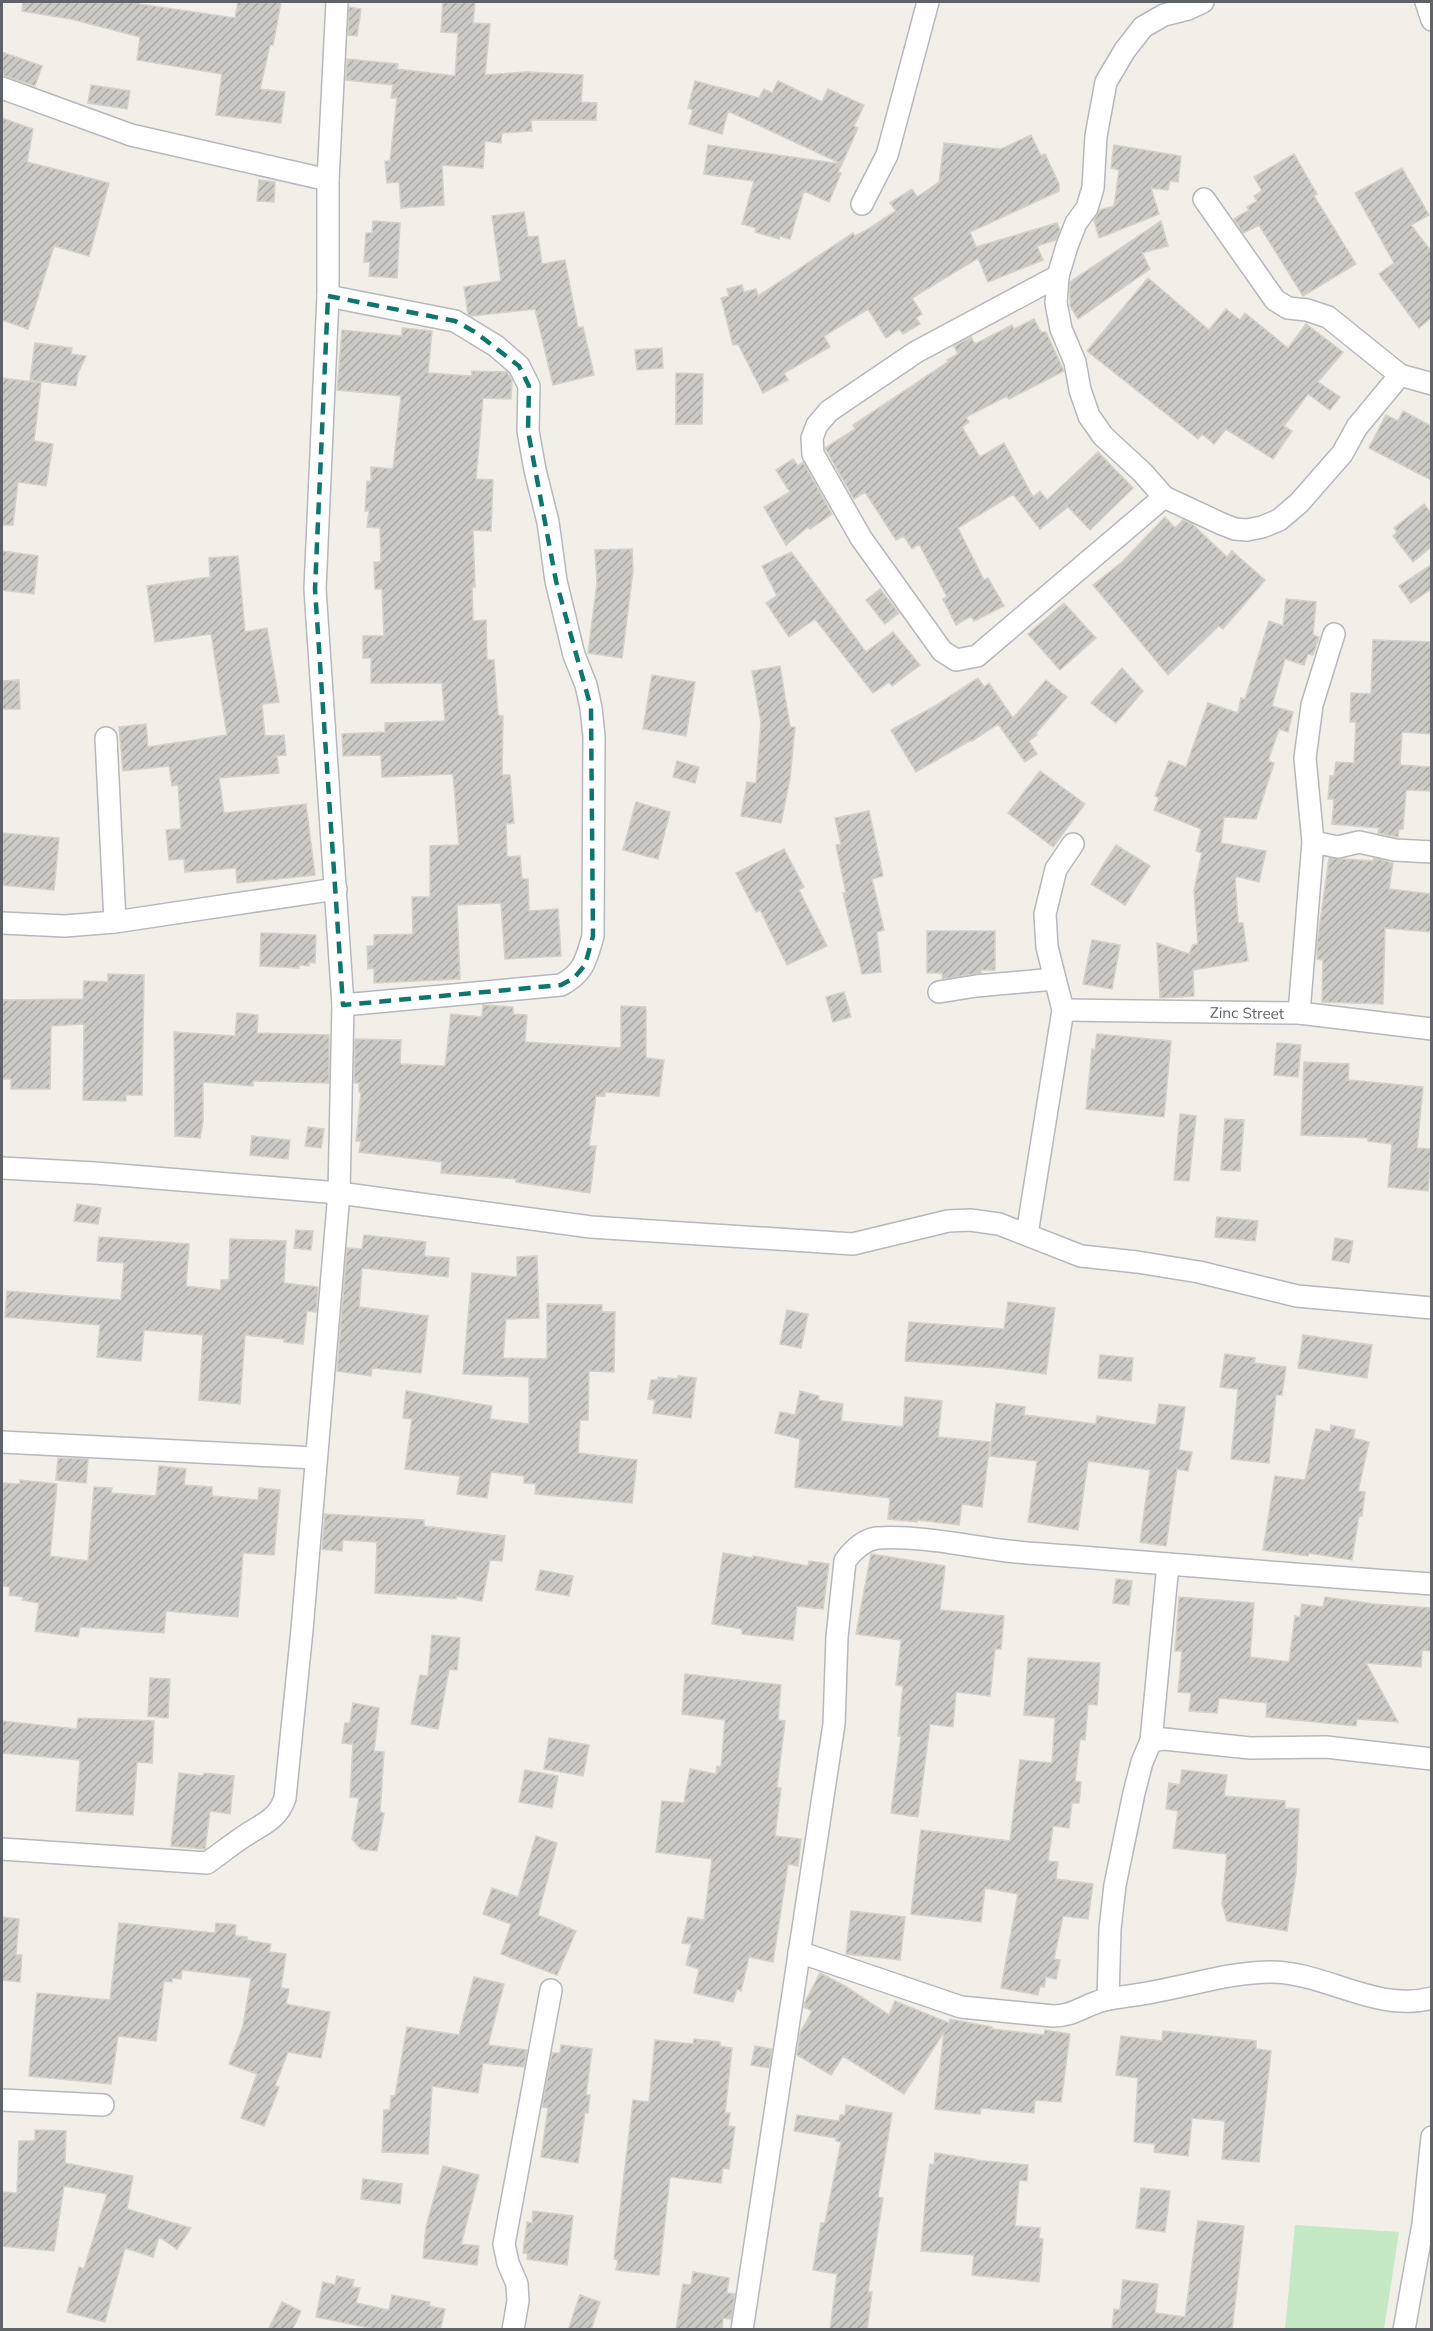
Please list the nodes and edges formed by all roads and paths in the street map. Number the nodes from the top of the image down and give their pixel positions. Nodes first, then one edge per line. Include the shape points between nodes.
1 (337, 2) edge
2 (928, 2) edge
3 (1203, 2) edge
4 (1426, 2) edge
5 (1162, 8) edge
6 (1431, 20) edge
7 (2, 88) edge
8 (328, 180) junction
9 (1204, 199) dead end
10 (862, 204) dead end
11 (1058, 276) junction
12 (328, 296) junction
13 (1400, 375) junction
14 (1431, 384) edge
15 (1164, 497) junction
16 (1334, 634) dead end
17 (106, 738) dead end
18 (1313, 842) junction
19 (1073, 844) dead end
20 (1431, 852) edge
21 (336, 889) junction
22 (115, 922) junction
23 (2, 923) edge
24 (1055, 980) junction
25 (939, 992) dead end
26 (344, 1005) junction
27 (1063, 1010) junction
28 (1299, 1013) junction
29 (1431, 1029) edge
30 (2, 1168) edge
31 (339, 1193) junction
32 (1027, 1234) junction
33 (1431, 1308) edge
34 (2, 1442) edge
35 (315, 1458) junction
36 (1168, 1564) junction
37 (1431, 1584) edge
38 (1151, 1741) junction
39 (1431, 1759) edge
40 (2, 1849) edge
41 (799, 1952) junction
42 (551, 1990) dead end
43 (1431, 1998) edge
44 (1108, 1999) junction
45 (2, 2100) edge
46 (102, 2105) dead end
47 (1431, 2137) edge
48 (1427, 2225) edge
49 (513, 2330) edge
50 (742, 2330) edge
51 (1404, 2330) edge

1 - 8 street
2 - 10 street via 887,155
3 - 5 street via 1188,9
4 - 6 street
5 - 11 street via 1125,50 1106,82 1096,136 1094,188 1076,223
7 - 8 street via 131,135
8 - 12 street
9 - 13 street via 1275,300 1288,308 1329,317
11 - 15 street via 1056,303 1061,329 1075,362 1089,416 1103,436
11 - 15 street via 916,352 829,411 812,438 813,454 861,538 942,651 956,660 977,656
12 - 21 street via 315,589
12 - 26 street via 455,321 496,346 519,366 529,386 528,431 556,581 574,655 586,685 594,736 593,936 585,965 574,978 561,986
13 - 14 street
13 - 15 street via 1357,427 1342,454 1299,504 1279,520 1262,527 1235,529
16 - 18 street via 1312,705 1305,758
17 - 22 street
18 - 20 street via 1338,847 1359,842
18 - 28 street
19 - 24 street via 1056,869 1045,914
21 - 22 street
21 - 26 street
22 - 23 street via 65,926
24 - 25 street
24 - 27 street
26 - 31 street
27 - 28 street, Zinc Street
27 - 32 street
28 - 29 street, Zinc Street
30 - 31 street
31 - 32 street via 591,1227 853,1244 948,1221 999,1224
31 - 35 street
32 - 33 street via 1081,1256 1199,1272 1297,1296
34 - 35 street
35 - 40 street via 302,1630 281,1810 207,1863
36 - 37 street
36 - 38 street
36 - 41 street via 1023,1553 923,1540 867,1540 851,1553 845,1561 837,1637 834,1724
38 - 39 street via 1250,1748 1326,1747
38 - 44 street via 1142,1761 1115,1885
41 - 44 street via 961,2007 1068,2016
41 - 50 street
42 - 49 street via 504,2244 517,2284
43 - 44 street via 1397,2001 1304,1975 1271,1972
45 - 46 street
47 - 48 street
48 - 51 street

